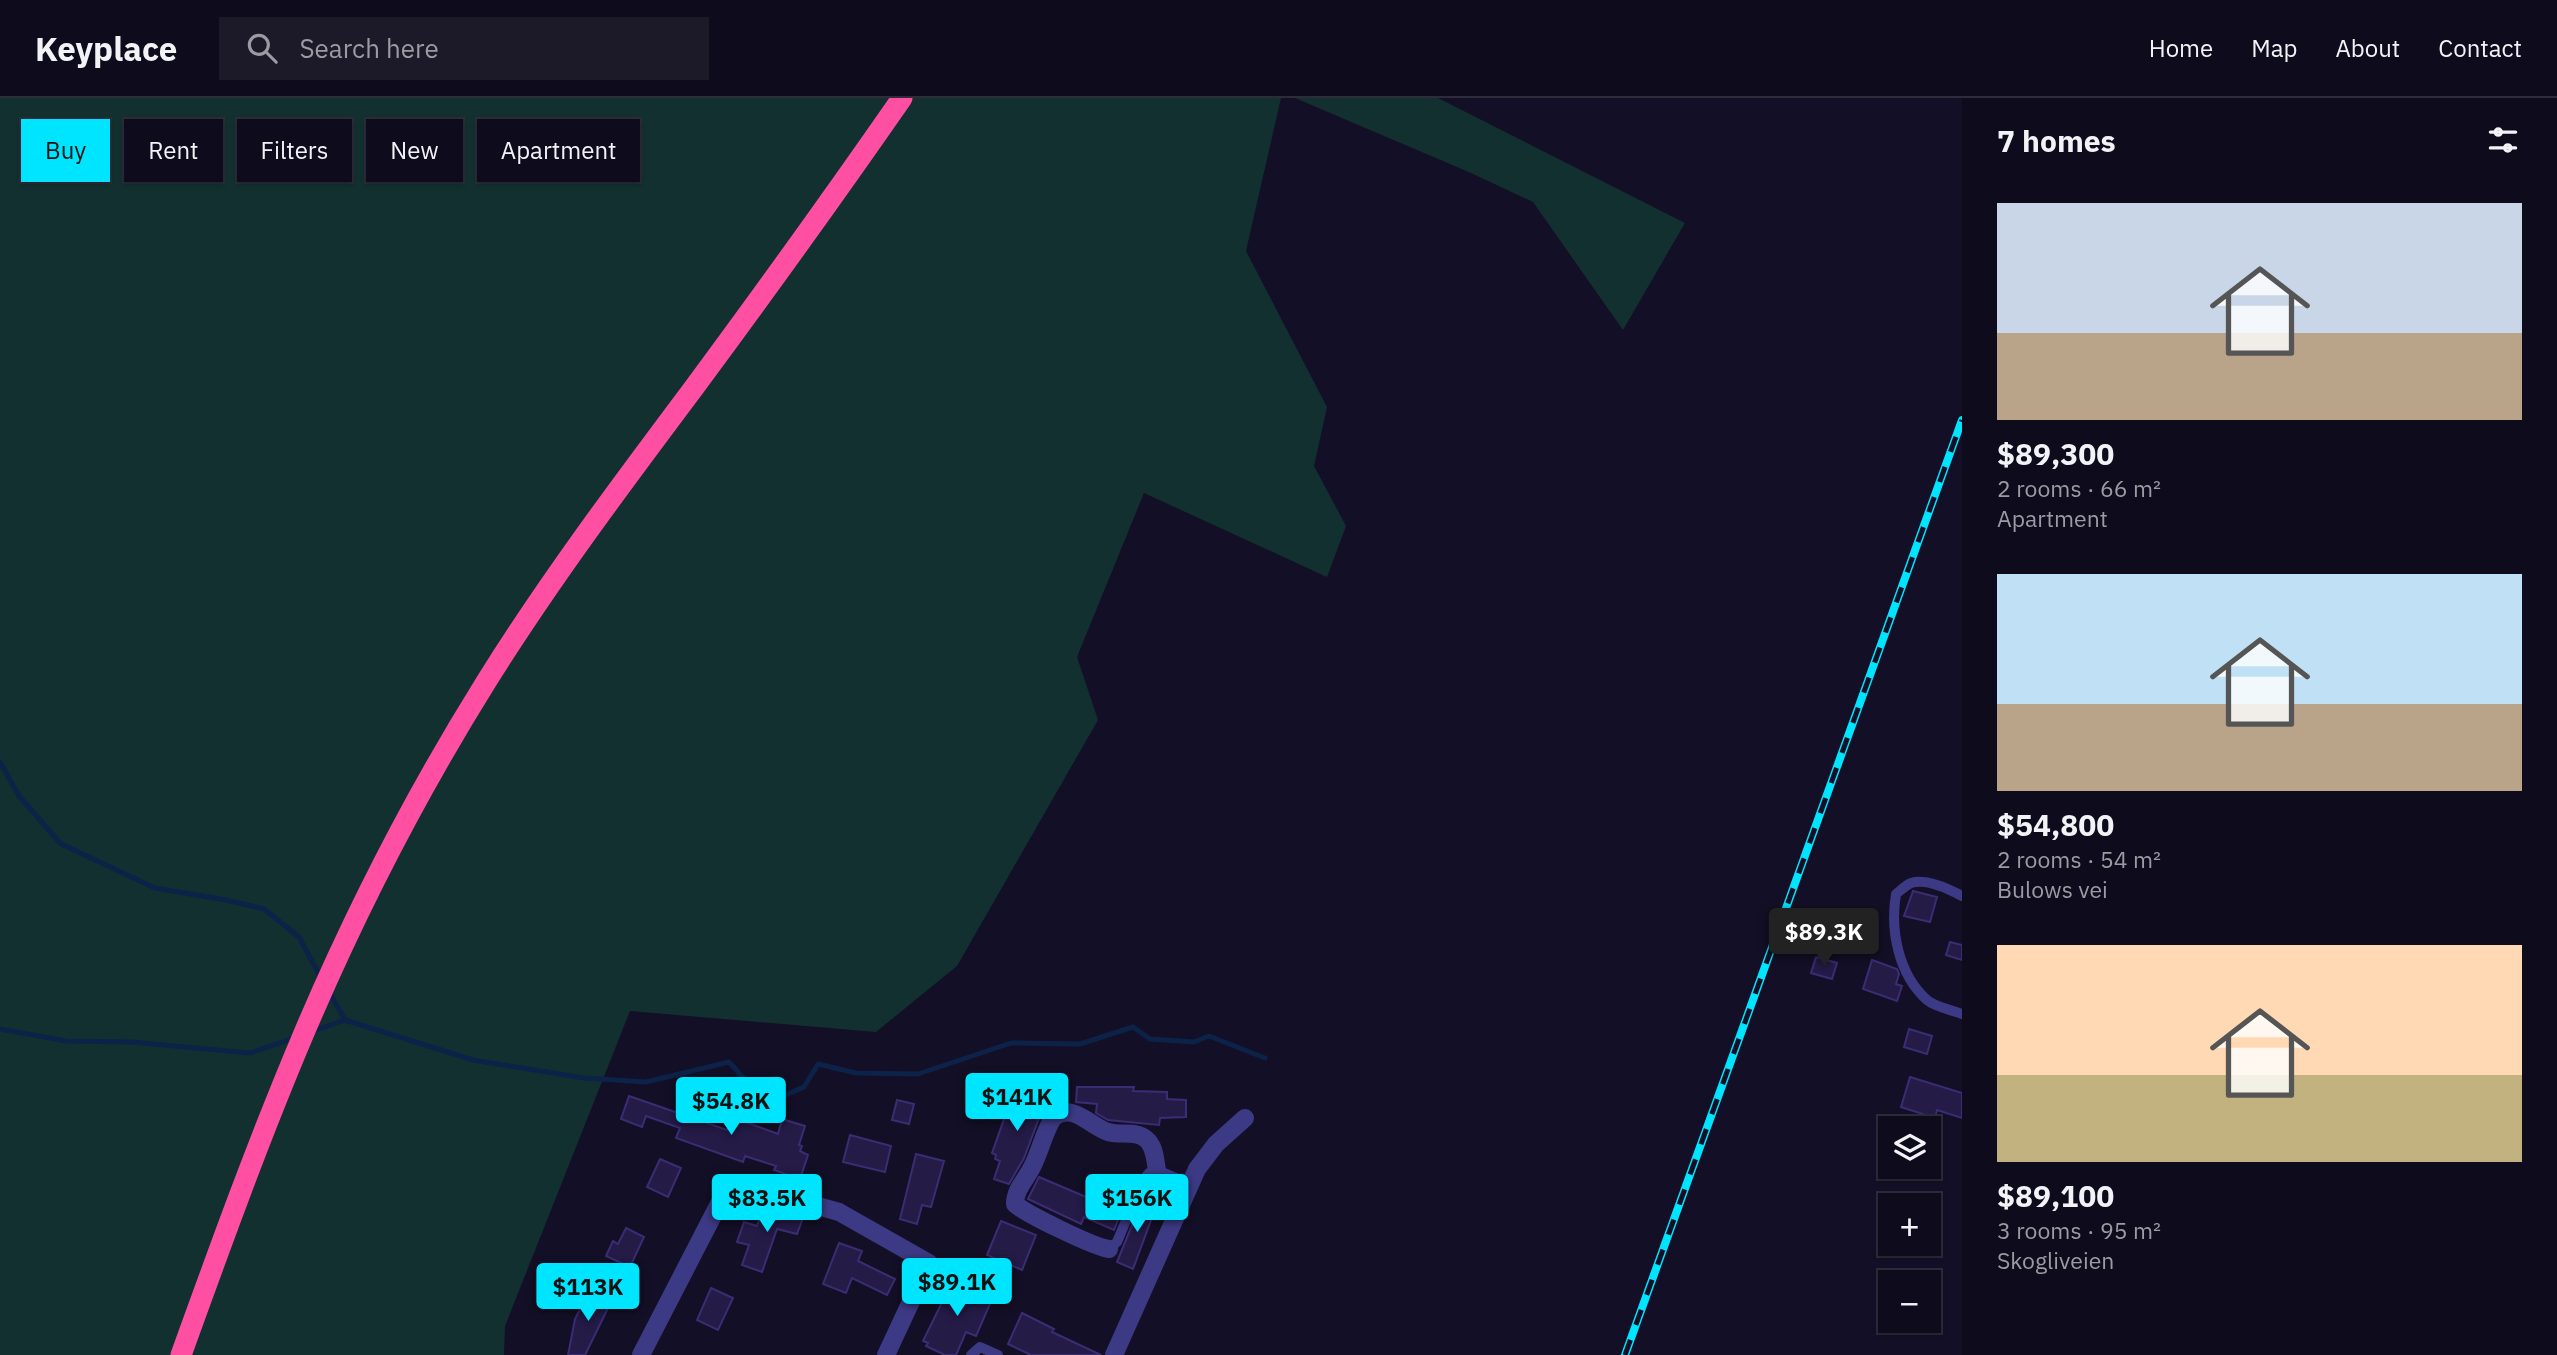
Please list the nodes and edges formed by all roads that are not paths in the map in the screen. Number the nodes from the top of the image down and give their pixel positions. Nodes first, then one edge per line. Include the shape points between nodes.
1 (886, 98) edge
2 (902, 98) edge
3 (1962, 896) edge
4 (1962, 1014) edge
5 (1245, 1118) dead end
6 (1157, 1170) junction
7 (1191, 1184) junction
8 (1109, 1249) joint
9 (166, 1355) edge
10 (181, 1355) edge
11 (641, 1355) edge
12 (886, 1355) edge
13 (971, 1355) edge
14 (998, 1355) edge
15 (1114, 1355) edge

1 - 9 highway via 549,562 421,768 342,918 290,1031
2 - 10 highway via 559,571 431,776 376,879 308,1024
3 - 4 lane via 1949,888 1911,883 1896,894 1893,911 1897,950 1913,984 1928,1002
5 - 7 street via 1216,1144
6 - 7 lane
6 - 8 lane via 1143,1180 1118,1242
6 - 8 street via 1150,1141 1142,1136 1107,1132 1070,1112 1058,1113 1049,1124 1015,1204
7 - 15 street
11 - 12 street via 722,1198 751,1187 839,1212 929,1263
13 - 14 lane via 980,1347

